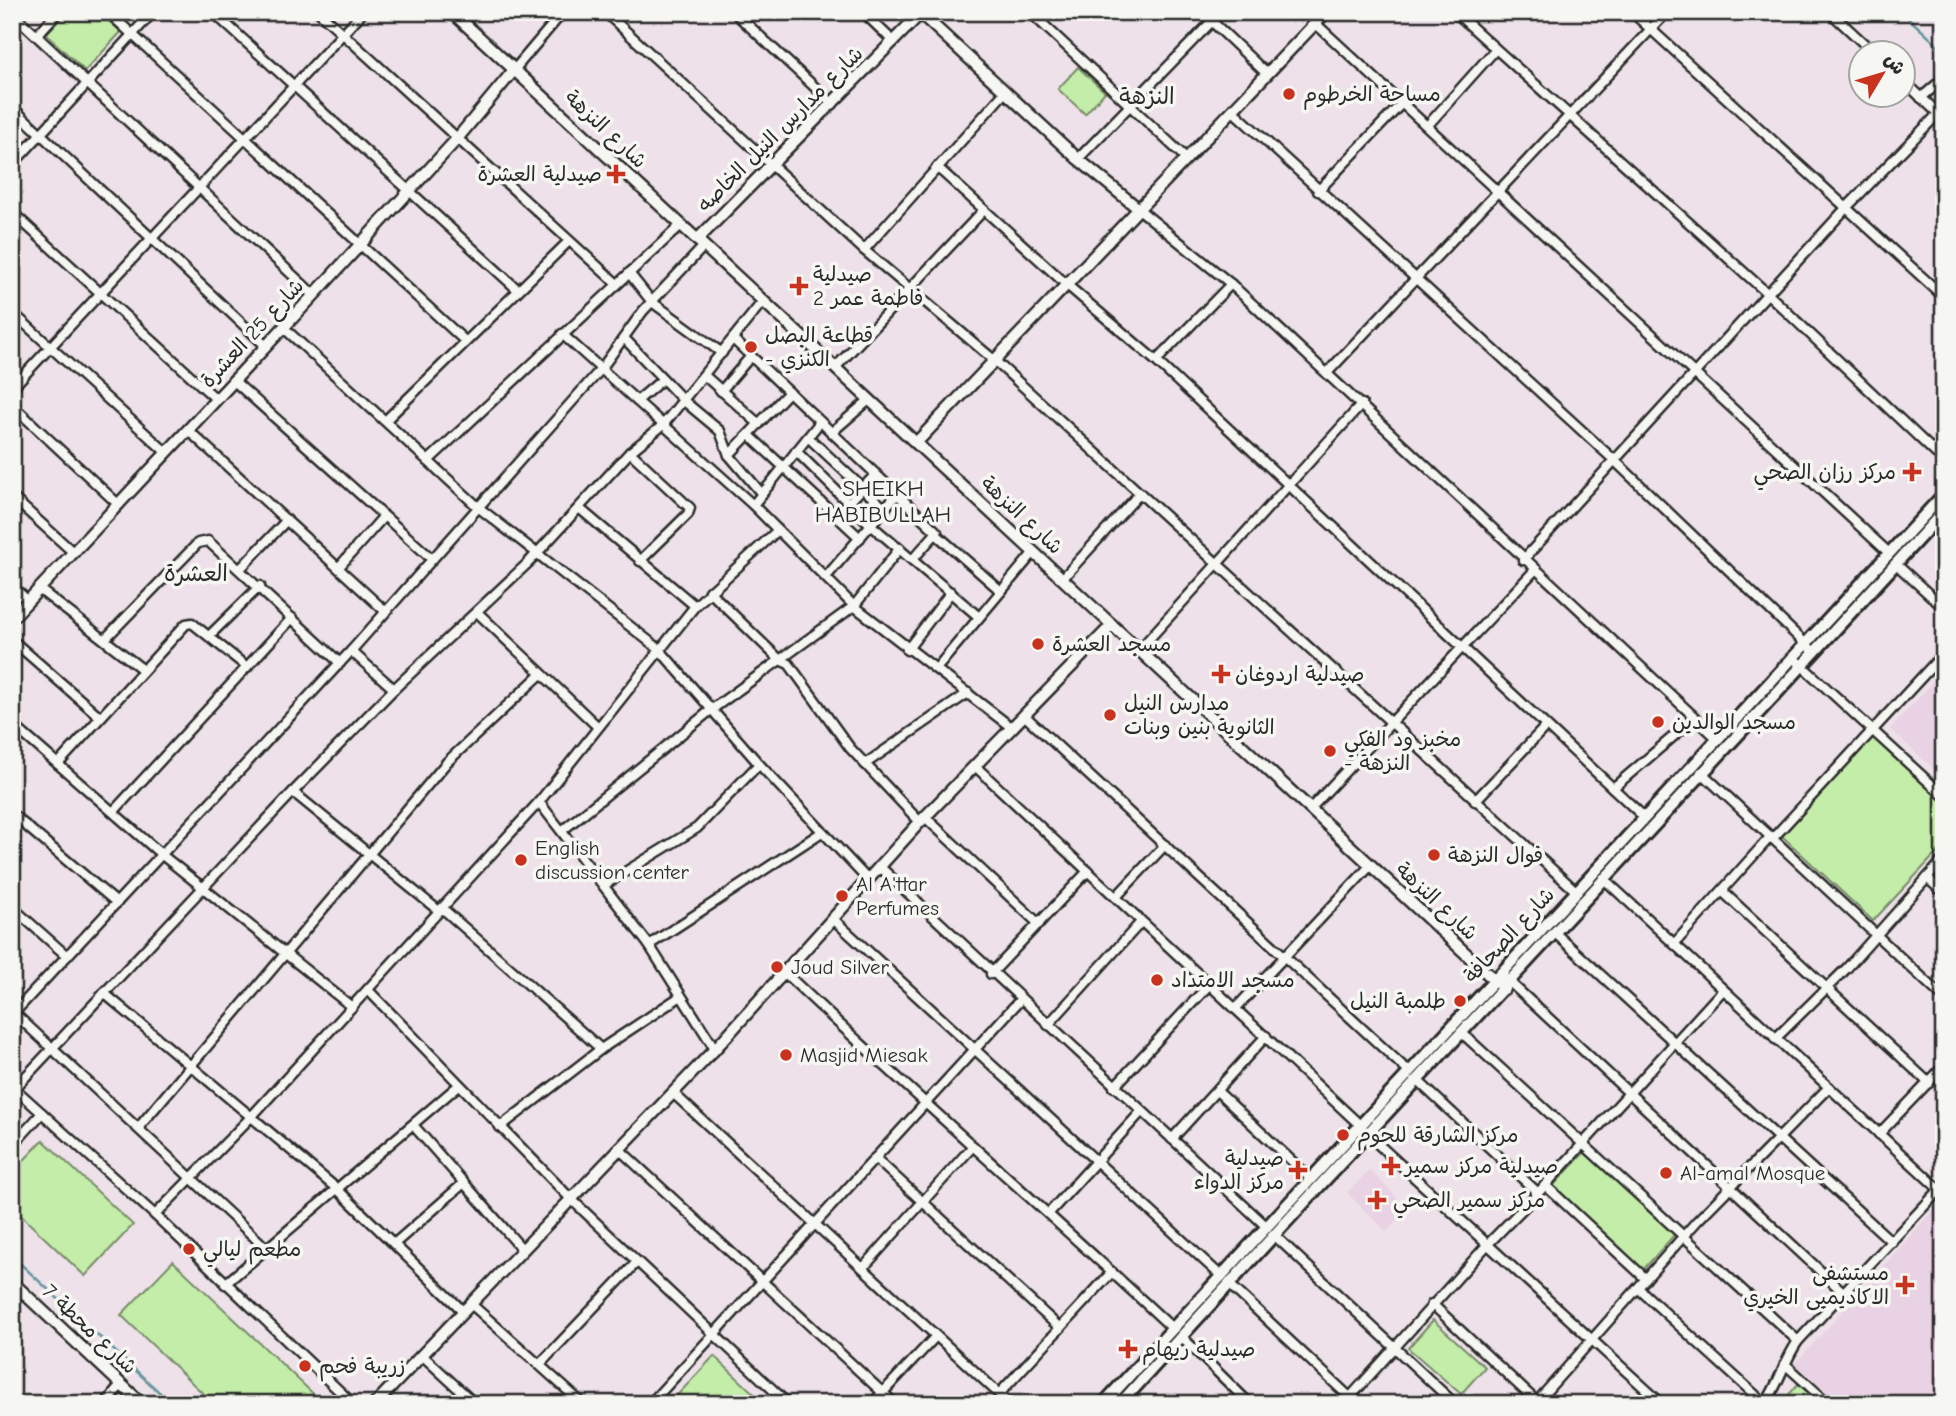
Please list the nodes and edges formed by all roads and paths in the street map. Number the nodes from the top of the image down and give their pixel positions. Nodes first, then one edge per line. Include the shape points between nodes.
1 (58, 12) edge
2 (108, 12) edge
3 (153, 12) edge
4 (213, 12) edge
5 (319, 12) edge
6 (363, 12) edge
7 (452, 12) edge
8 (563, 12) edge
9 (606, 12) edge
10 (734, 12) edge
11 (863, 12) edge
12 (1030, 12) edge
13 (1202, 12) edge
14 (1221, 12) edge
15 (1326, 12) edge
16 (1455, 12) edge
17 (1632, 12) edge
18 (1667, 12) edge
19 (12, 13) edge
20 (919, 13) edge
21 (1832, 13) edge
22 (1211, 22) junction
23 (1315, 23) junction
24 (1651, 30) junction
25 (37, 35) junction
26 (133, 35) junction
27 (342, 35) junction
28 (1858, 38) edge
29 (894, 41) junction
30 (1495, 50) junction
31 (514, 70) junction
32 (1267, 74) junction
33 (1944, 78) edge
34 (88, 84) junction
35 (294, 87) junction
36 (1004, 92) junction
37 (1918, 95) edge
38 (1921, 98) junction
39 (1403, 102) junction
40 (833, 104) junction
41 (12, 107) edge
42 (1131, 107) junction
43 (1232, 110) junction
44 (1941, 116) edge
45 (1568, 117) junction
46 (1428, 125) junction
47 (41, 134) junction
48 (246, 138) junction
49 (456, 140) junction
50 (1078, 159) junction
51 (1187, 159) junction
52 (12, 165) edge
53 (772, 167) junction
54 (937, 167) junction
55 (198, 188) junction
56 (409, 191) junction
57 (1318, 191) junction
58 (1499, 192) junction
59 (1848, 206) junction
60 (1140, 210) junction
61 (983, 211) junction
62 (12, 212) edge
63 (681, 225) junction
64 (153, 238) junction
65 (568, 242) junction
66 (701, 243) junction
67 (360, 244) junction
68 (864, 250) junction
69 (629, 273) junction
70 (1416, 279) junction
71 (617, 284) junction
72 (1066, 284) junction
73 (1231, 284) junction
74 (517, 289) junction
75 (911, 290) junction
76 (100, 294) junction
77 (1768, 294) junction
78 (314, 295) junction
79 (1944, 297) edge
80 (763, 301) junction
81 (652, 302) junction
82 (12, 312) edge
83 (284, 328) junction
84 (562, 334) junction
85 (624, 338) junction
86 (733, 339) junction
87 (466, 341) junction
88 (266, 346) junction
89 (51, 347) junction
90 (722, 353) junction
91 (751, 356) junction
92 (994, 360) junction
93 (1156, 361) junction
94 (835, 368) junction
95 (601, 369) junction
96 (1695, 372) junction
97 (1327, 373) junction
98 (705, 376) junction
99 (663, 379) junction
100 (233, 380) junction
101 (12, 388) edge
102 (721, 391) junction
103 (789, 393) junction
104 (216, 399) junction
105 (869, 400) junction
106 (637, 401) junction
107 (684, 401) junction
108 (1362, 404) junction
109 (12, 405) edge
110 (385, 421) junction
111 (820, 422) junction
112 (759, 424) junction
113 (663, 425) junction
114 (188, 430) junction
115 (832, 432) junction
116 (749, 435) junction
117 (808, 437) junction
118 (916, 443) junction
119 (796, 451) junction
120 (630, 452) junction
121 (166, 453) junction
122 (729, 456) junction
123 (1614, 460) junction
124 (428, 461) junction
125 (1944, 461) edge
126 (784, 467) junction
127 (876, 474) junction
128 (1287, 486) junction
129 (862, 488) junction
130 (1140, 493) junction
131 (762, 494) junction
132 (897, 494) junction
133 (1944, 494) edge
134 (12, 497) edge
135 (849, 502) junction
136 (119, 505) junction
137 (753, 505) junction
138 (478, 507) junction
139 (579, 508) junction
140 (885, 509) junction
141 (1944, 511) edge
142 (384, 516) junction
143 (836, 516) junction
144 (288, 520) junction
145 (872, 525) junction
146 (778, 530) junction
147 (936, 534) junction
148 (860, 538) junction
149 (900, 548) junction
150 (1034, 552) junction
151 (74, 553) junction
152 (536, 553) junction
153 (1889, 553) junction
154 (432, 559) junction
155 (913, 559) junction
156 (1523, 559) junction
157 (640, 561) junction
158 (1218, 563) junction
159 (1896, 564) junction
160 (339, 567) junction
161 (241, 568) junction
162 (1535, 570) junction
163 (826, 577) junction
164 (1062, 579) junction
165 (12, 586) edge
166 (260, 586) junction
167 (39, 589) junction
168 (709, 591) junction
169 (1001, 591) junction
170 (951, 592) junction
171 (28, 601) junction
172 (695, 606) junction
173 (855, 606) junction
174 (1944, 608) edge
175 (385, 611) junction
176 (477, 612) junction
177 (979, 617) junction
178 (12, 618) edge
179 (292, 618) junction
180 (1112, 625) junction
181 (210, 635) junction
182 (105, 639) junction
183 (12, 640) edge
184 (1461, 648) junction
185 (1809, 648) junction
186 (659, 649) junction
187 (351, 650) junction
188 (907, 650) junction
189 (1139, 650) junction
190 (1944, 653) edge
191 (780, 660) junction
192 (1797, 661) junction
193 (340, 663) junction
194 (247, 667) junction
195 (936, 668) junction
196 (142, 669) junction
197 (541, 674) junction
198 (394, 689) junction
199 (968, 694) junction
200 (711, 710) junction
201 (1024, 715) junction
202 (99, 716) junction
203 (1695, 718) junction
204 (1390, 723) junction
205 (1546, 726) junction
206 (598, 727) junction
207 (1012, 727) junction
208 (14, 730) edge
209 (1874, 731) junction
210 (1718, 739) junction
211 (58, 764) junction
212 (759, 764) junction
213 (865, 764) junction
214 (975, 766) junction
215 (1701, 772) junction
216 (1613, 788) junction
217 (293, 792) junction
218 (1944, 796) edge
219 (1475, 801) junction
220 (539, 802) junction
221 (1310, 809) junction
222 (114, 811) junction
223 (12, 814) edge
224 (1646, 818) junction
225 (922, 820) junction
226 (563, 830) junction
227 (822, 832) junction
228 (1772, 837) junction
229 (1164, 845) junction
230 (371, 854) junction
231 (163, 855) junction
232 (1944, 859) edge
233 (1371, 865) junction
234 (879, 866) junction
235 (1088, 871) junction
236 (1603, 878) junction
237 (1927, 878) junction
238 (867, 879) junction
239 (604, 885) junction
240 (201, 887) junction
241 (1722, 891) junction
242 (1577, 892) junction
243 (1944, 893) edge
244 (1116, 897) junction
245 (117, 903) junction
246 (12, 907) edge
247 (441, 910) junction
248 (832, 918) junction
249 (1141, 922) junction
250 (1038, 924) junction
251 (1554, 932) junction
252 (1876, 934) junction
253 (1674, 944) junction
254 (649, 945) junction
255 (285, 952) junction
256 (1285, 955) junction
257 (67, 956) junction
258 (784, 972) junction
259 (992, 974) junction
260 (1497, 976) junction
261 (1209, 985) junction
262 (1507, 986) junction
263 (1824, 988) junction
264 (368, 990) junction
265 (1723, 990) junction
266 (104, 993) junction
267 (681, 996) junction
268 (1944, 998) edge
269 (1020, 1000) junction
270 (352, 1007) junction
271 (1237, 1008) junction
272 (13, 1014) edge
273 (1048, 1025) junction
274 (1462, 1033) junction
275 (1266, 1036) junction
276 (1775, 1039) junction
277 (1676, 1043) junction
278 (52, 1047) junction
279 (601, 1049) junction
280 (715, 1049) junction
281 (974, 1050) junction
282 (191, 1066) junction
283 (1944, 1066) edge
284 (1413, 1076) junction
285 (1928, 1083) junction
286 (459, 1085) junction
287 (13, 1087) edge
288 (1114, 1087) junction
289 (1829, 1087) junction
290 (1217, 1091) junction
291 (673, 1093) junction
292 (1628, 1094) junction
293 (925, 1104) junction
294 (1141, 1111) junction
295 (42, 1114) junction
296 (252, 1116) junction
297 (413, 1125) junction
298 (139, 1127) junction
299 (500, 1127) junction
300 (1364, 1130) junction
301 (1879, 1135) junction
302 (1780, 1138) junction
303 (1172, 1139) junction
304 (1582, 1145) junction
305 (12, 1146) edge
306 (973, 1146) junction
307 (618, 1148) junction
308 (875, 1158) junction
309 (1096, 1161) junction
310 (193, 1177) junction
311 (1311, 1180) junction
312 (464, 1183) junction
313 (1545, 1185) junction
314 (1942, 1187) edge
315 (336, 1188) junction
316 (1730, 1188) junction
317 (1538, 1194) junction
318 (570, 1198) junction
319 (923, 1201) junction
320 (1049, 1213) junction
321 (155, 1215) junction
322 (814, 1224) junction
323 (1270, 1231) junction
324 (1682, 1238) junction
325 (1892, 1242) junction
326 (394, 1244) junction
327 (1486, 1245) junction
328 (265, 1247) junction
329 (522, 1249) junction
330 (637, 1262) junction
331 (863, 1268) junction
332 (1112, 1272) junction
333 (1224, 1279) junction
334 (1646, 1279) junction
335 (763, 1280) junction
336 (12, 1282) edge
337 (225, 1284) junction
338 (1638, 1289) junction
339 (1844, 1293) junction
340 (1432, 1304) junction
341 (467, 1307) junction
342 (1060, 1328) junction
343 (1177, 1332) junction
344 (712, 1334) junction
345 (936, 1336) junction
346 (1592, 1340) junction
347 (1798, 1341) junction
348 (1396, 1348) junction
349 (422, 1355) junction
350 (540, 1364) junction
351 (1785, 1364) junction
352 (121, 1385) junction
353 (883, 1392) junction
354 (999, 1394) junction
355 (1539, 1400) edge
356 (1350, 1402) edge
357 (105, 1404) edge
358 (142, 1404) edge
359 (353, 1404) edge
360 (375, 1404) edge
361 (475, 1404) edge
362 (583, 1404) edge
363 (650, 1404) edge
364 (788, 1404) edge
365 (872, 1404) edge
366 (895, 1404) edge
367 (1010, 1404) edge
368 (1103, 1404) edge
369 (1120, 1404) edge
370 (1250, 1404) edge
371 (1455, 1404) edge
372 (1553, 1404) edge
373 (1662, 1404) edge
374 (1829, 1404) edge

1 - 25 street
2 - 26 street
3 - 26 street
4 - 35 street
5 - 27 street
6 - 27 street
7 - 31 street, شارع النزهة
8 - 31 street
9 - 53 street
10 - 40 street
11 - 29 street
12 - 42 street
13 - 22 street
14 - 22 street
15 - 23 street
16 - 30 street
17 - 24 street
18 - 24 street
19 - 25 street
20 - 29 street, شارع مدارس النيل الخاصه
20 - 36 street
21 - 28 street
22 - 32 street
22 - 42 street
23 - 32 street
23 - 39 street
24 - 45 street
24 - 59 street
25 - 34 street
26 - 34 street
26 - 48 street
27 - 35 street
27 - 49 street
29 - 40 street, شارع مدارس النيل الخاصه
30 - 45 street
30 - 46 street
31 - 49 street, شارع 25 العشرة
31 - 63 street, شارع النزهة
32 - 43 street
33 - 38 street
34 - 47 street
34 - 55 street
35 - 48 street
35 - 56 street
36 - 50 street
36 - 54 street
37 - 38 street
38 - 44 street
39 - 46 street
39 - 57 street
40 - 53 street, شارع مدارس النيل الخاصه
41 - 47 street
42 - 50 street
42 - 51 street
43 - 51 street
43 - 57 street
44 - 59 street
45 - 58 street
45 - 77 street
46 - 58 street
47 - 52 street
47 - 64 street
48 - 55 street
48 - 67 street
49 - 56 street, شارع 25 العشرة
49 - 65 street
50 - 60 street
51 - 60 street
53 - 66 street, شارع مدارس النيل الخاصه
53 - 68 street
54 - 61 street
54 - 68 street
55 - 64 street
55 - 78 street
56 - 67 street, شارع 25 العشرة
56 - 74 street
57 - 70 street
58 - 70 street
58 - 96 street
59 - 77 street
59 - 79 street
60 - 72 street
60 - 73 street
61 - 72 street
61 - 75 street
62 - 76 street
63 - 66 street, شارع النزهة
63 - 69 street
64 - 76 street
64 - 88 street
65 - 71 street
65 - 74 street
66 - 80 street, شارع النزهة
66 - 81 street
67 - 78 street, شارع 25 العشرة
67 - 87 street
68 - 75 street
69 - 71 street
69 - 81 street
70 - 97 street
70 - 123 street
71 - 84 street
72 - 92 street
72 - 93 street
73 - 93 street
73 - 97 street
74 - 87 street
75 - 92 street
75 - 94 street
76 - 89 street
76 - 104 street
77 - 96 street
77 - 125 street
78 - 83 street, شارع 25 العشرة
80 - 86 street
80 - 94 street, شارع النزهة
81 - 85 street
81 - 90 street
82 - 89 street
83 - 88 street, شارع 25 العشرة
83 - 110 street
84 - 95 street
84 - 124 street
85 - 95 street
85 - 99 street
86 - 90 street
86 - 91 street
87 - 110 street
88 - 100 street, شارع 25 العشرة
89 - 101 street
89 - 121 street
90 - 98 street
91 - 102 street
91 - 103 street
92 - 118 street
92 - 130 street
93 - 128 street
94 - 105 street, شارع النزهة
95 - 106 street
95 - 138 street
96 - 123 street
96 - 153 street
97 - 108 street
98 - 102 street
98 - 107 street
99 - 106 street
99 - 107 street
100 - 104 street, شارع 25 العشرة
100 - 142 street
102 - 112 street
103 - 111 street
103 - 112 street
104 - 114 street, شارع 25 العشرة
105 - 115 street
105 - 118 street, شارع النزهة
106 - 113 street
107 - 113 street
107 - 122 street via 720,431
108 - 128 street
108 - 156 street
109 - 136 street
110 - 124 street
111 - 115 street
111 - 117 street
112 - 116 street
113 - 120 street
113 - 137 street
114 - 121 street, شارع 25 العشرة
114 - 144 street
115 - 127 street
116 - 122 street
116 - 126 street
117 - 119 street
117 - 129 street
118 - 150 street, شارع النزهة
119 - 126 street
119 - 135 street
120 - 139 street
120 - 157 street via 690,508
121 - 136 street, شارع 25 العشرة
122 - 131 street
123 - 156 street
123 - 185 street
124 - 138 street
126 - 131 street
126 - 143 street
127 - 129 street
127 - 132 street
128 - 158 street
128 - 184 street
129 - 135 street
129 - 140 street
130 - 158 street
130 - 164 street
131 - 137 street
132 - 140 street
132 - 147 street
133 - 153 main road, شارع الصحافة
134 - 151 street
135 - 143 street
135 - 145 street
136 - 151 street, شارع 25 العشرة
137 - 146 street
138 - 152 street
138 - 154 street
139 - 152 street
139 - 157 street
140 - 145 street
141 - 159 main road, شارع الصحافة
142 - 154 street
142 - 160 street
143 - 148 street
144 - 160 street
144 - 161 street
145 - 148 street
145 - 149 street
146 - 163 street
146 - 168 street
147 - 155 street
147 - 169 street
148 - 163 street
149 - 155 street
149 - 173 street
150 - 164 street, شارع النزهة
150 - 169 street
151 - 167 street, شارع 25 العشرة
152 - 176 street
152 - 186 street
153 - 185 main road, شارع الصحافة
154 - 175 street
155 - 170 street
156 - 162 street
157 - 172 street
158 - 189 street
158 - 204 street
159 - 174 street
159 - 185 main road, شارع الصحافة
160 - 175 street
161 - 166 street
161 - 182 street via 213,543 203,540
162 - 184 street
162 - 203 street
163 - 173 street
164 - 180 street, شارع النزهة
165 - 171 street
166 - 179 street
166 - 181 street
167 - 171 street, شارع 25 العشرة
167 - 182 street
168 - 172 street
168 - 191 street
169 - 177 street
170 - 177 street
170 - 188 street
171 - 178 street, شارع 25 العشرة
172 - 186 street
173 - 188 street
173 - 191 street
175 - 187 street
176 - 197 street
176 - 198 street
177 - 195 street
179 - 193 street
179 - 194 street
180 - 189 street, شارع النزهة
180 - 201 street
181 - 194 street
181 - 196 street via 188,622
182 - 196 street
183 - 202 street
184 - 204 street
184 - 205 street
185 - 192 main road, شارع الصحافة
186 - 200 street
186 - 206 street
187 - 193 street
187 - 198 street
188 - 195 street
189 - 221 street, شارع النزهة
190 - 209 street
191 - 200 street
191 - 213 street via 799,676
192 - 209 street
192 - 210 main road, شارع الصحافة
192 - 215 main road, شارع الصحافة
193 - 231 street
194 - 222 street
195 - 199 street
196 - 202 street
197 - 206 street
197 - 230 street via 465,743
198 - 217 street
199 - 207 street
199 - 213 street
200 - 212 street
200 - 226 street
201 - 207 street
201 - 229 street
202 - 211 street
203 - 210 street
203 - 216 street
204 - 219 street
204 - 221 street
205 - 216 street
205 - 219 street
206 - 220 street
207 - 214 street
208 - 211 street
209 - 218 street
209 - 228 street
210 - 224 main road, شارع الصحافة
211 - 222 street
212 - 227 street
212 - 239 street via 697,828
213 - 225 street
214 - 225 street
214 - 235 street
215 - 228 street
215 - 236 main road, شارع الصحافة
216 - 224 street
217 - 230 street
217 - 240 street
219 - 242 street
220 - 226 street
220 - 247 street
221 - 233 street, شارع النزهة
222 - 231 street
223 - 245 street
224 - 242 main road, شارع الصحافة
225 - 234 street
225 - 250 street
226 - 239 street
227 - 238 street
227 - 254 street
228 - 241 street
228 - 252 street
229 - 244 street
229 - 256 street
230 - 247 street
230 - 255 street
231 - 240 street
231 - 245 street
232 - 237 street
233 - 256 street
233 - 260 street, شارع النزهة
234 - 238 street
234 - 259 street
235 - 244 street
235 - 250 street
236 - 251 main road, شارع الصحافة
236 - 253 street
237 - 243 street
237 - 252 street
238 - 248 street
239 - 254 street
240 - 255 street
240 - 266 street
241 - 253 street
241 - 263 street
242 - 260 main road, شارع الصحافة
244 - 249 street
245 - 257 street
246 - 257 street
247 - 264 street
247 - 279 street
248 - 258 street
248 - 281 street
249 - 261 street
249 - 273 street
250 - 259 street
251 - 262 main road, شارع الصحافة
251 - 277 street
252 - 263 street
252 - 268 street
253 - 265 street
254 - 267 street
255 - 270 street
255 - 282 street
256 - 271 street
256 - 284 street
257 - 272 street
258 - 280 street
258 - 293 street
259 - 269 street
260 - 262 street, شارع النزهة
260 - 284 main road, شارع الصحافة
261 - 271 street
261 - 288 street
262 - 274 main road, شارع الصحافة
262 - 292 street
263 - 276 street
263 - 285 street
264 - 270 street
264 - 286 street
265 - 276 street
265 - 277 street
266 - 278 street
266 - 282 street
267 - 279 street
267 - 280 street
269 - 273 street
269 - 281 street
270 - 296 street
271 - 275 street
272 - 278 street
273 - 288 street
274 - 284 main road, شارع الصحافة
274 - 304 street
275 - 290 street
275 - 300 street
276 - 289 street
277 - 292 street
277 - 302 street
278 - 287 street
278 - 298 street
279 - 299 street
280 - 291 street
281 - 293 street
281 - 309 street
282 - 296 street
282 - 298 street
283 - 285 street
284 - 300 main road, شارع الصحافة
284 - 317 street
285 - 301 street
286 - 297 street
286 - 299 street
287 - 295 street
288 - 294 street
289 - 301 street
289 - 302 street
290 - 303 street
290 - 311 street
291 - 307 street
291 - 322 street
292 - 304 street
292 - 316 street
293 - 306 street
293 - 308 street
294 - 303 street
294 - 309 street
295 - 305 street
295 - 321 street
296 - 310 street
296 - 315 street
297 - 312 street
297 - 315 street
298 - 310 street
299 - 318 street
300 - 311 main road, شارع الصحافة
300 - 323 main road, شارع الصحافة
300 - 327 street
301 - 314 street
302 - 316 street
302 - 325 street
303 - 323 street
304 - 313 street
304 - 324 street
306 - 319 street
306 - 320 street
307 - 318 street
307 - 335 street
308 - 319 street
308 - 322 street
309 - 320 street
309 - 333 street
310 - 321 street
310 - 328 street
311 - 323 main road, شارع الصحافة
312 - 326 street
312 - 329 street
313 - 317 street
313 - 334 street
314 - 325 street
315 - 326 street
315 - 328 street
316 - 324 street
316 - 339 street
317 - 327 street
318 - 329 street
318 - 330 street
319 - 331 street
319 - 342 street
320 - 332 street
321 - 337 street
322 - 331 street
322 - 335 street
323 - 333 main road, شارع الصحافة
323 - 348 street
324 - 334 street
324 - 347 street
325 - 339 street
326 - 341 street
327 - 340 street
327 - 346 street
328 - 337 street
329 - 341 street
330 - 344 street
330 - 350 street
331 - 345 street
332 - 342 street
332 - 343 street
333 - 343 main road, شارع الصحافة
333 - 356 street
334 - 338 street
335 - 344 street
335 - 353 street
336 - 352 street, شارع محطة 7
337 - 359 street
338 - 346 street
338 - 351 street via 1765,1404
339 - 347 street
340 - 348 street
340 - 355 street
341 - 349 street
341 - 350 street
342 - 354 street
343 - 368 main road, شارع الصحافة
343 - 369 main road, شارع الصحافة
343 - 370 street
344 - 363 street
344 - 364 street
345 - 353 street
345 - 354 street
346 - 355 street
346 - 373 street
347 - 351 street
348 - 356 street
348 - 371 street
349 - 360 street
349 - 361 street
350 - 362 street
351 - 374 street
352 - 357 street
352 - 358 street, شارع محطة 7
353 - 365 street
353 - 366 street
354 - 367 street
355 - 372 street

